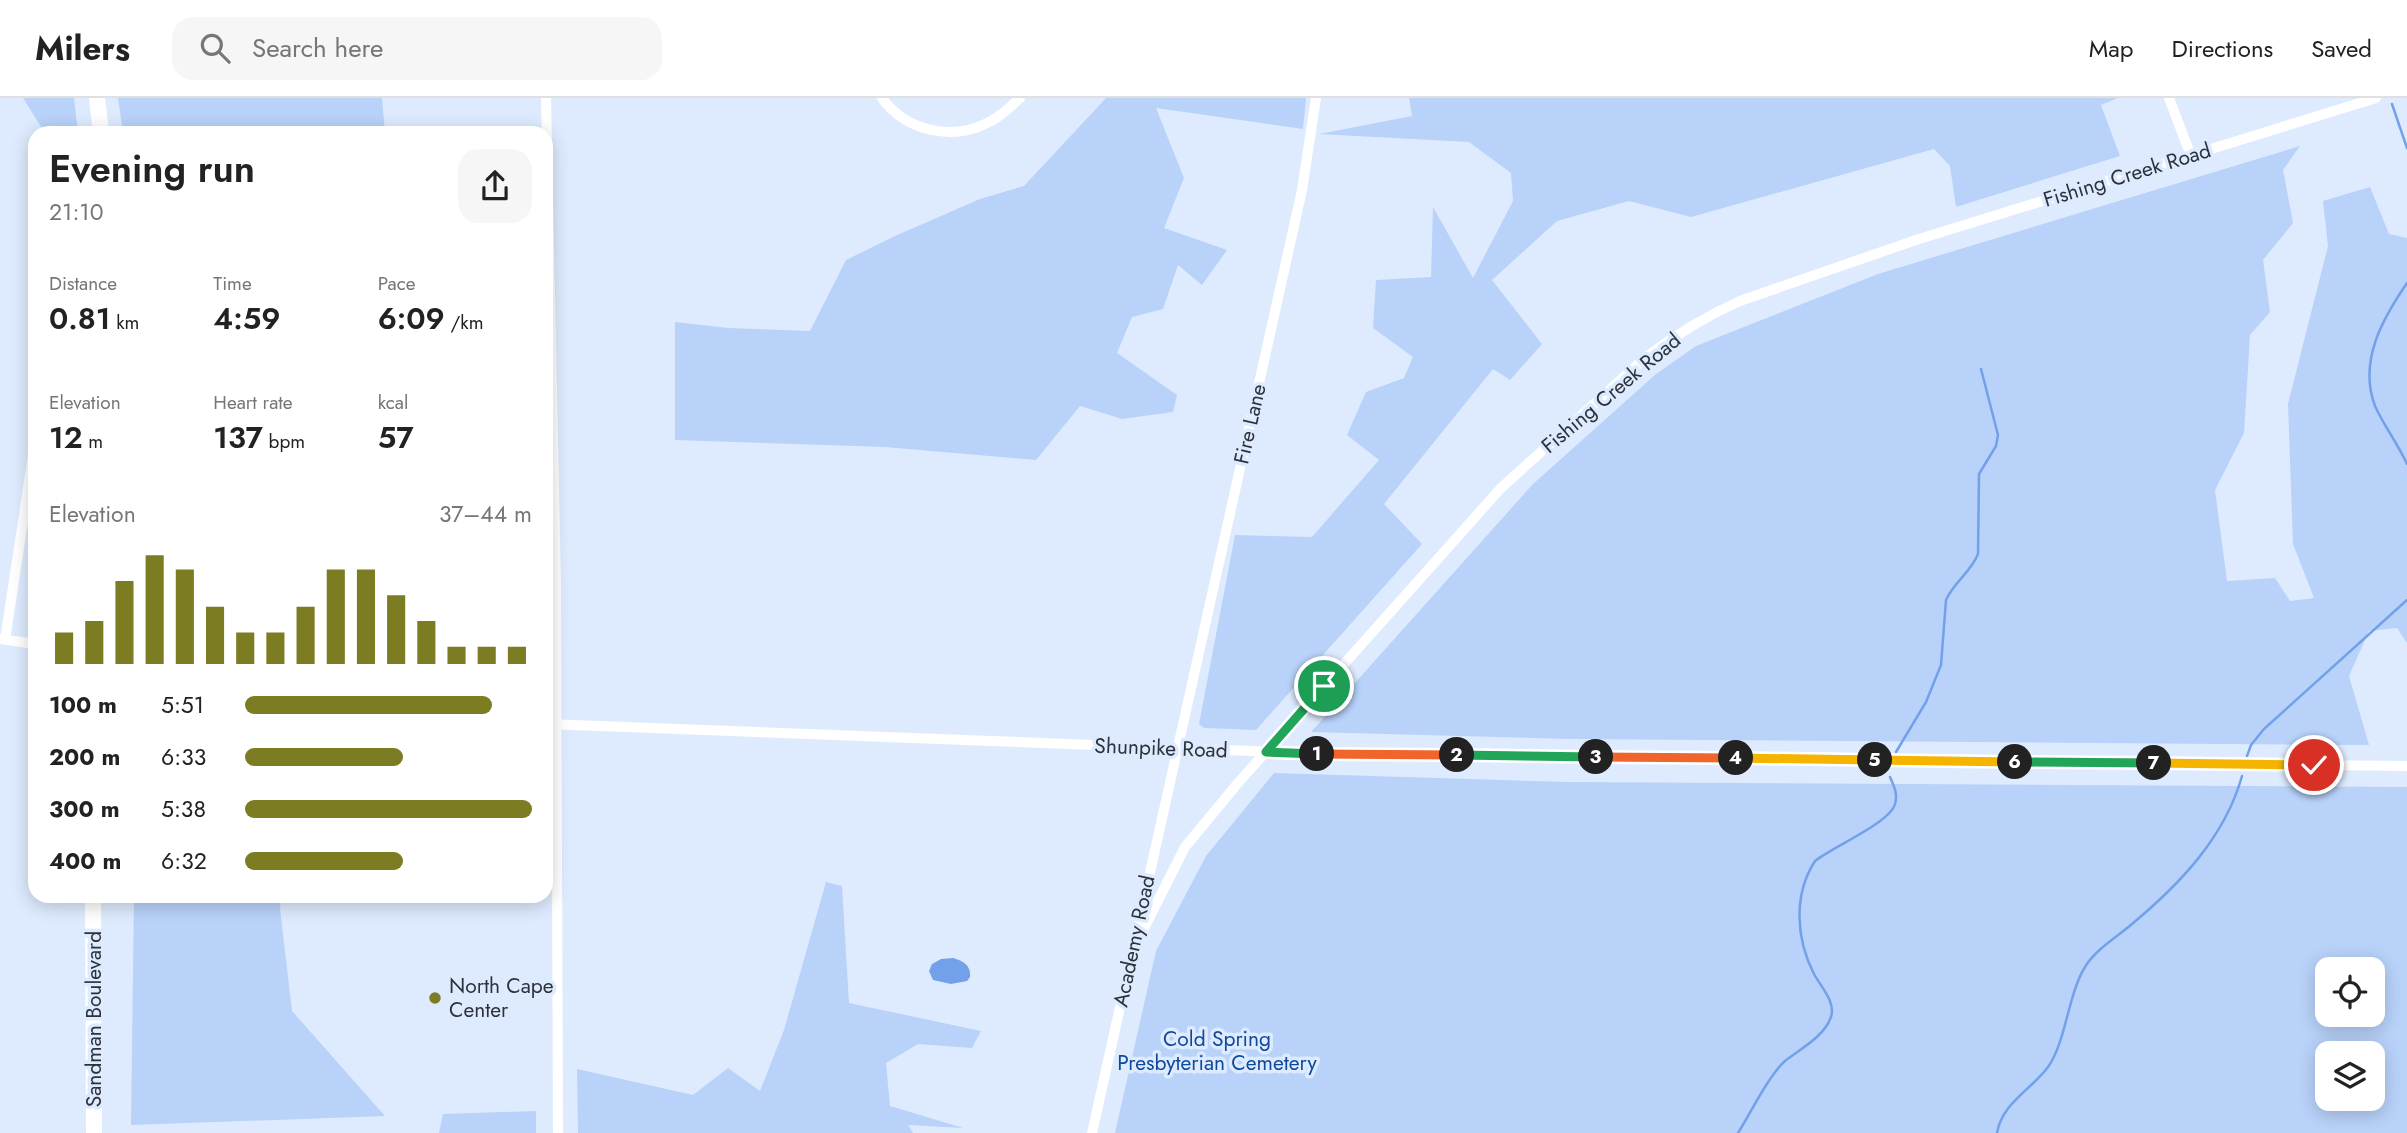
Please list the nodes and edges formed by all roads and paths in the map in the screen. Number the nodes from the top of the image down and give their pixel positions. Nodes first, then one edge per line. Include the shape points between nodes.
1 (97, 98) edge
2 (546, 98) edge
3 (882, 98) edge
4 (1020, 98) edge
5 (1315, 98) edge
6 (2169, 98) edge
7 (2376, 98) edge
8 (100, 126) edge
9 (547, 126) edge
10 (2191, 156) junction
11 (553, 438) edge
12 (28, 484) edge
13 (2, 640) edge
14 (28, 643) edge
15 (553, 668) edge
16 (553, 724) edge
17 (1177, 748) junction
18 (1266, 752) junction
19 (2407, 766) edge
20 (553, 841) edge
21 (93, 903) edge
22 (1131, 954) junction
23 (94, 1133) edge
24 (558, 1133) edge
25 (1092, 1133) edge

1 - 8 highway
2 - 9 street
3 - 4 street via 905,120 947,132 986,124
5 - 17 street, Fire Lane via 1302,190
6 - 10 street
7 - 10 street, Fishing Creek Road
10 - 18 street, Fishing Creek Road via 1740,301 1680,332 1501,488
11 - 15 street
12 - 13 street
13 - 14 street
16 - 17 street, Shunpike Road
17 - 18 street, Shunpike Road
17 - 22 street, Academy Road
18 - 19 street, Shunpike Road
18 - 22 street, Fishing Creek Road via 1185,847
20 - 24 street
21 - 23 highway, Sandman Boulevard
22 - 25 street, Academy Road

